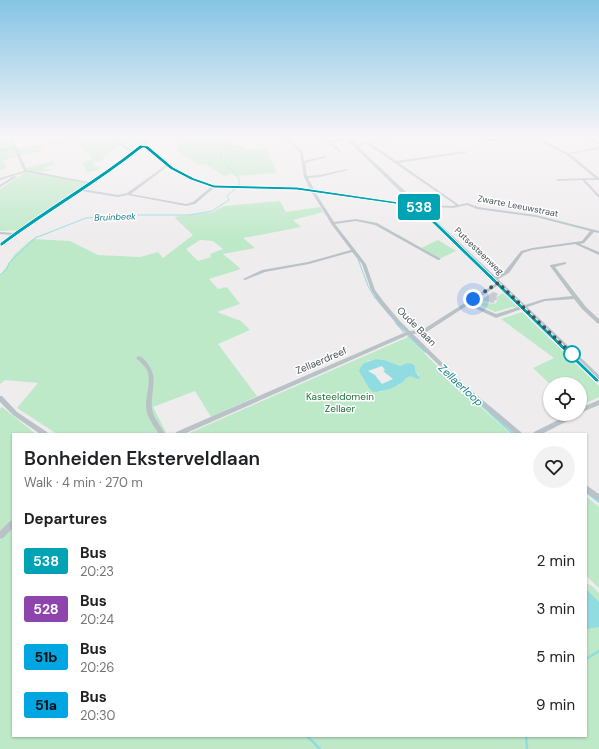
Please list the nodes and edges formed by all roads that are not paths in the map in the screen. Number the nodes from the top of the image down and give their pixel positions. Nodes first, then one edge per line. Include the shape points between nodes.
1 (26, 171) joint
2 (108, 171) edge
3 (160, 171) edge
4 (178, 171) edge
5 (305, 171) edge
6 (342, 171) edge
7 (381, 171) edge
8 (410, 171) edge
9 (588, 171) edge
10 (19, 174) junction
11 (306, 177) junction
12 (0, 179) edge
13 (598, 179) edge
14 (558, 180) dead end
15 (583, 180) junction
16 (91, 183) junction
17 (0, 186) edge
18 (214, 186) junction
19 (81, 190) junction
20 (313, 191) junction
21 (128, 194) junction
22 (599, 198) edge
23 (458, 205) junction
24 (417, 206) junction
25 (333, 223) junction
26 (593, 230) junction
27 (599, 232) edge
28 (0, 233) edge
29 (14, 234) junction
30 (576, 243) junction
31 (0, 245) edge
32 (354, 250) junction
33 (599, 254) edge
34 (439, 258) dead end
35 (564, 263) dead end
36 (245, 279) dead end
37 (496, 282) junction
38 (576, 297) junction
39 (468, 303) junction
40 (521, 308) junction
41 (599, 322) edge
42 (409, 333) junction
43 (139, 358) dead end
44 (599, 380) edge
45 (0, 398) edge
46 (599, 402) edge
47 (587, 408) edge
48 (561, 421) edge
49 (44, 433) edge
50 (161, 433) edge
51 (180, 433) edge
52 (518, 433) edge
53 (538, 433) edge
54 (587, 489) edge
55 (599, 498) edge
56 (12, 525) edge
57 (0, 536) edge

1 - 10 street
1 - 16 street
2 - 16 street
3 - 21 street
4 - 18 street, Zwarte Leeuwstraat
5 - 11 street, Oude Baan
6 - 11 street
7 - 24 main road, Putsesteenweg
8 - 23 street
9 - 13 street
10 - 12 street
10 - 17 street
11 - 20 street, Oude Baan
13 - 15 street
14 - 15 street
15 - 22 street
16 - 19 street
18 - 20 street, Zwarte Leeuwstraat via 276,187
18 - 21 street via 194,203 186,204
19 - 21 street via 118,196
19 - 29 street
20 - 24 street, Zwarte Leeuwstraat
20 - 25 street, Oude Baan
23 - 24 street, Zwarte Leeuwstraat
23 - 26 street, Zwarte Leeuwstraat via 467,204 477,208 536,216
24 - 37 main road, Putsesteenweg
25 - 32 street, Oude Baan
25 - 34 street via 356,220 376,224
26 - 27 street, Zwarte Leeuwstraat
26 - 30 street via 585,241
28 - 29 street
29 - 31 street
30 - 33 street
30 - 37 street, Zellaerdreef via 522,252
32 - 36 street via 309,263 264,271
32 - 42 street, Oude Baan via 364,264 377,297
35 - 38 street via 552,266
37 - 39 street, Zellaerdreef
37 - 40 main road, Putsesteenweg
38 - 40 street via 544,300
38 - 41 street
39 - 40 street via 496,316
39 - 42 street, Zellaerdreef via 423,332
40 - 44 main road, Putsesteenweg
42 - 51 street, Zellaerdreef
42 - 52 street, Oude Baan via 465,388
43 - 50 street via 148,366 150,372 152,385 149,410
45 - 49 street via 6,406
46 - 47 street
48 - 53 street
54 - 55 street
56 - 57 street

